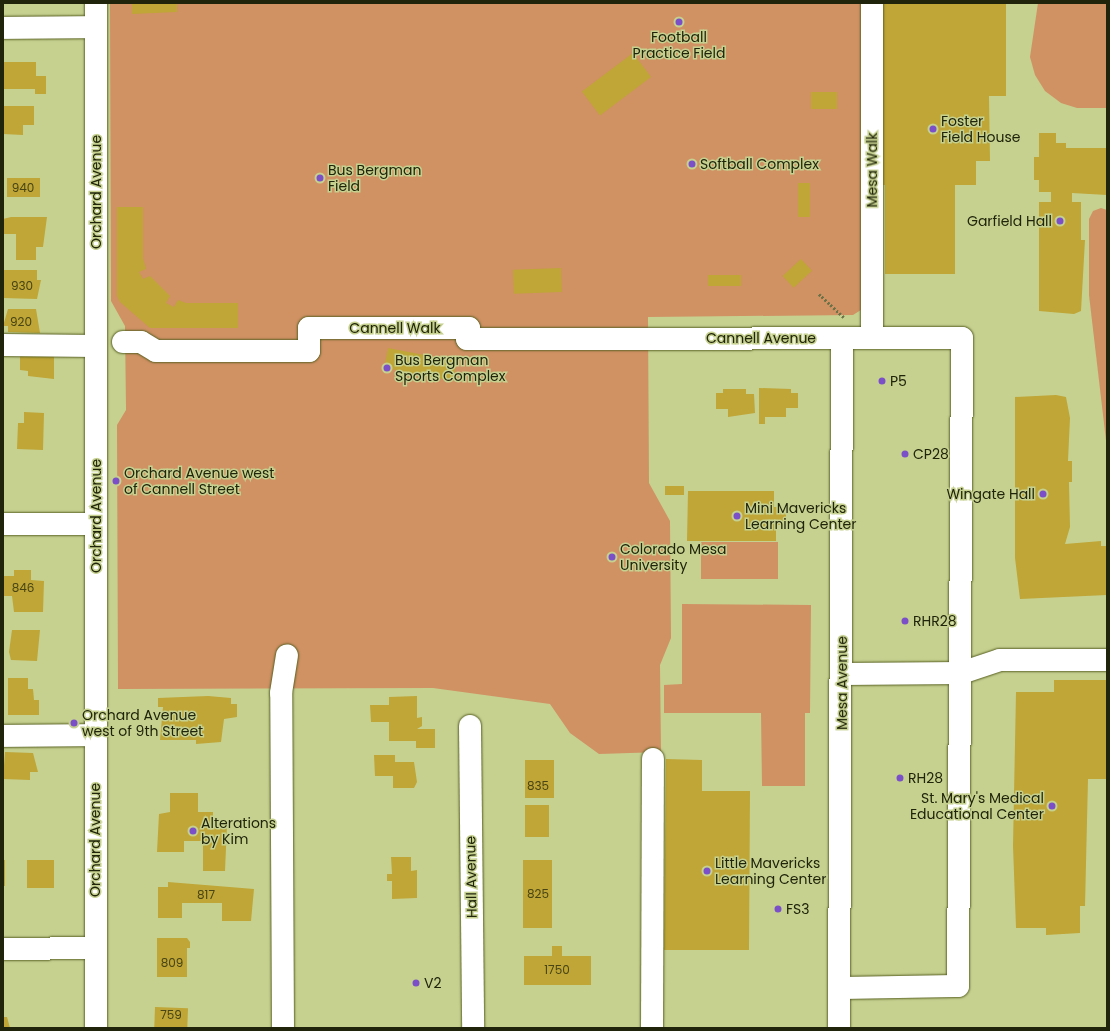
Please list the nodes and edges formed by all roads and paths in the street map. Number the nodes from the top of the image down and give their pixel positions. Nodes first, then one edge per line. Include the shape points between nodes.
1 (96, 3) edge
2 (872, 3) edge
3 (3, 28) edge
4 (96, 28) junction
5 (819, 294) dead end
6 (843, 328) junction
7 (872, 338) junction
8 (680, 339) joint
9 (123, 342) dead end
10 (3, 344) edge
11 (96, 346) junction
12 (3, 524) edge
13 (96, 524) junction
14 (287, 655) dead end
15 (1107, 660) edge
16 (961, 673) junction
17 (843, 674) junction
18 (470, 726) dead end
19 (95, 735) junction
20 (3, 736) edge
21 (653, 759) dead end
22 (3, 948) edge
23 (95, 948) junction
24 (839, 988) junction
25 (96, 1028) edge
26 (283, 1028) edge
27 (472, 1028) edge
28 (652, 1028) edge
29 (839, 1028) edge

1 - 4 street, Orchard Avenue
2 - 7 street, Mesa Walk
3 - 4 street
4 - 11 street, Orchard Avenue
5 - 6 path
6 - 7 street, Cannell Avenue
6 - 8 street, Cannell Avenue
6 - 17 street, Mesa Avenue
7 - 16 street, Cannell Avenue via 962,338
8 - 9 street, Cannell Walk via 467,339 469,328 309,328 309,351 156,351 141,342
10 - 11 street
11 - 13 street, Orchard Avenue
12 - 13 street
13 - 19 street, Orchard Avenue
14 - 26 street via 281,693
15 - 16 street via 1000,660
16 - 17 street
16 - 24 street via 958,986
17 - 24 street, Mesa Avenue
18 - 27 street, Hall Avenue
19 - 20 street
19 - 23 street, Orchard Avenue
21 - 28 street
22 - 23 street
23 - 25 street, Orchard Avenue
24 - 29 street, Mesa Avenue

